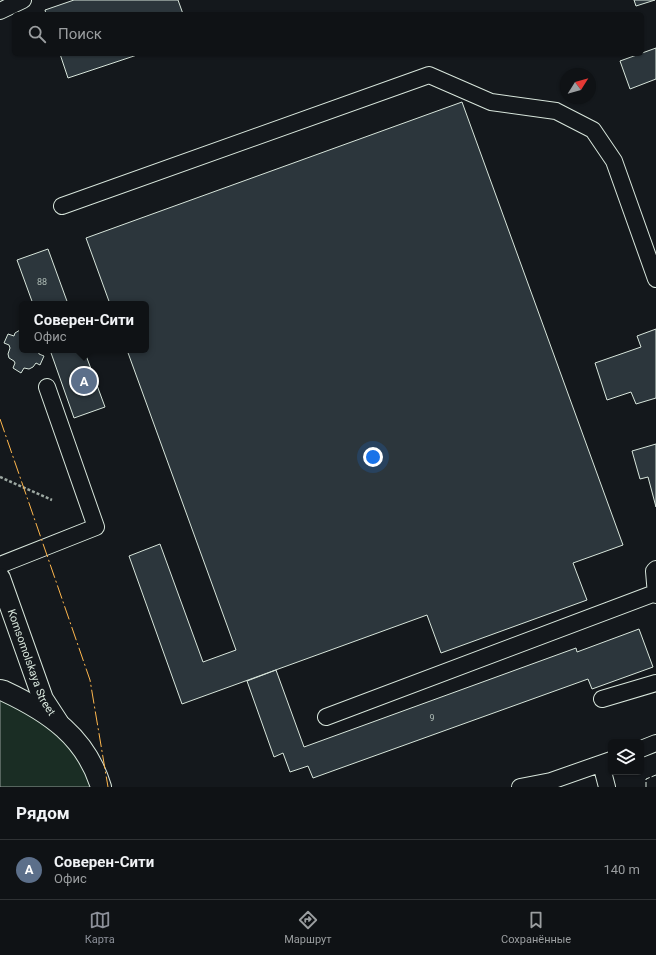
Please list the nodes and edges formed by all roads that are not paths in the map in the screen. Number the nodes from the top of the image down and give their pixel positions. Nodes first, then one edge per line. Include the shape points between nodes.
1 (23, 0) edge
2 (0, 11) edge
3 (62, 206) dead end
4 (656, 280) edge
5 (47, 387) dead end
6 (0, 565) edge
7 (656, 569) edge
8 (0, 578) edge
9 (656, 594) edge
10 (656, 682) edge
11 (0, 690) edge
12 (602, 699) dead end
13 (326, 717) dead end
14 (58, 722) junction
15 (656, 743) edge
16 (644, 748) edge
17 (606, 762) edge
18 (604, 786) edge
19 (101, 787) edge
20 (520, 787) edge

1 - 2 street
3 - 4 street via 429,75 491,102 556,111 593,130 614,162
5 - 6 street via 96,526
7 - 9 street
8 - 14 main road, Komsomolskaya Street via 43,699
9 - 13 street
10 - 12 street
11 - 14 main road via 31,704
14 - 19 main road via 82,748 97,772
15 - 16 street
17 - 18 street
17 - 20 street via 550,781

